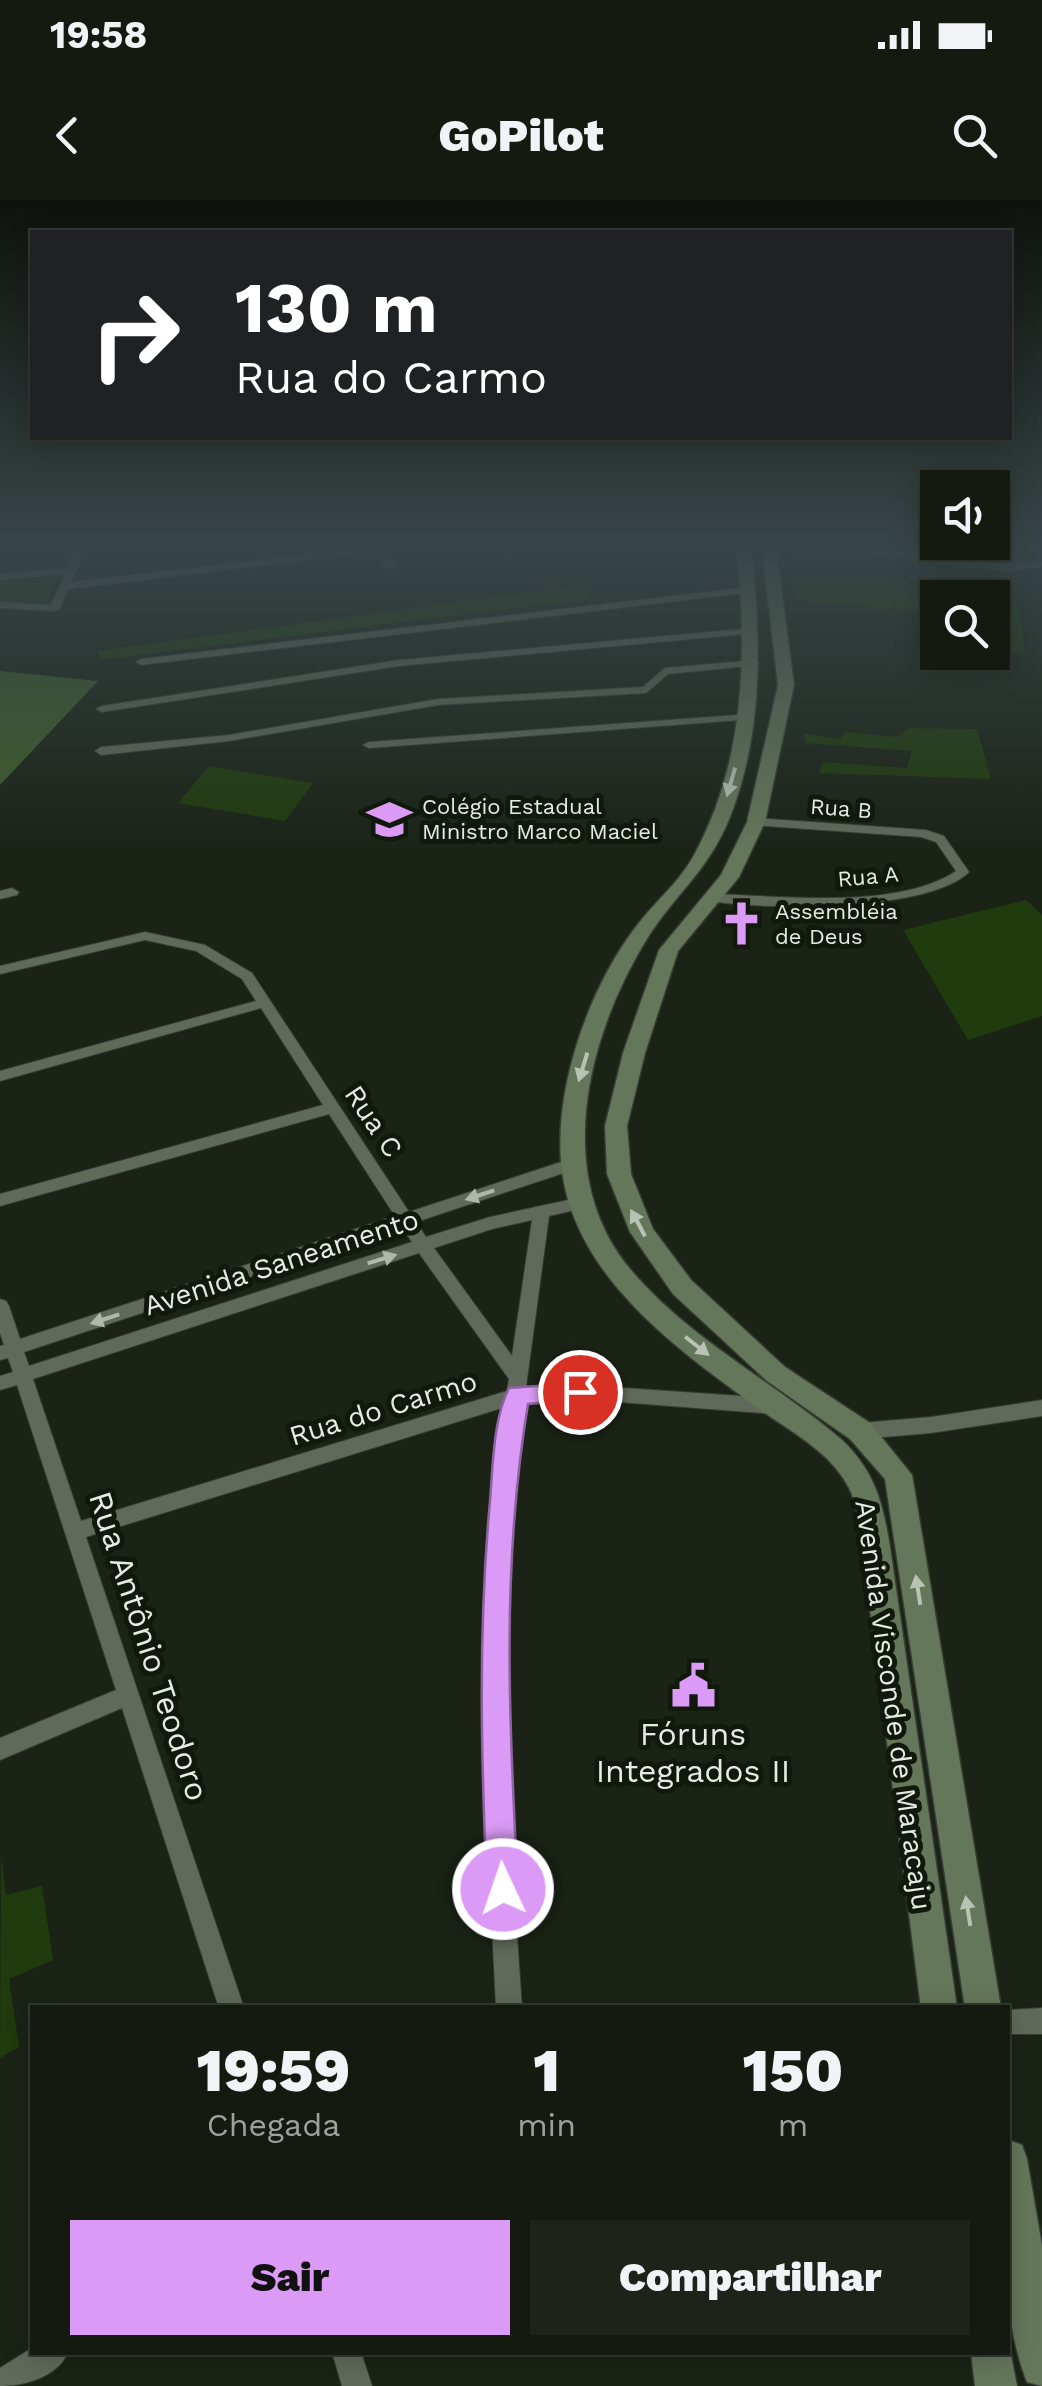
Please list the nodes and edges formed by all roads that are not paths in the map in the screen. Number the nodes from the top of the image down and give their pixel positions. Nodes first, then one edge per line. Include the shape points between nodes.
1 (241, 650) edge
2 (549, 650) edge
3 (754, 650) edge
4 (782, 650) edge
5 (140, 662) dead end
6 (754, 663) junction
7 (102, 708) dead end
8 (750, 716) junction
9 (369, 745) dead end
10 (101, 751) dead end
11 (756, 822) junction
12 (922, 833) joint
13 (714, 898) junction
14 (656, 913) junction
15 (687, 924) junction
16 (635, 942) junction
17 (668, 950) junction
18 (0, 970) edge
19 (264, 1002) junction
20 (0, 1076) edge
21 (332, 1108) junction
22 (573, 1164) junction
23 (0, 1200) edge
24 (582, 1203) junction
25 (541, 1212) junction
26 (407, 1218) junction
27 (423, 1246) junction
28 (235, 1277) junction
29 (246, 1302) junction
30 (0, 1306) edge
31 (7, 1350) edge
32 (23, 1376) junction
33 (0, 1383) edge
34 (517, 1386) junction
35 (776, 1406) junction
36 (1042, 1408) edge
37 (860, 1430) junction
38 (75, 1532) junction
39 (129, 1696) junction
40 (0, 1748) edge
41 (231, 2005) edge
42 (509, 2005) edge
43 (938, 2005) edge
44 (982, 2005) edge
45 (1042, 2021) edge
46 (1010, 2022) edge
47 (1010, 2172) edge
48 (49, 2355) edge
49 (347, 2355) edge
50 (992, 2355) edge
51 (1042, 2367) edge
52 (0, 2384) edge
53 (357, 2386) edge
54 (996, 2386) edge

1 - 5 street
2 - 7 street via 399,664
3 - 6 main road, Avenida Visconde de Maracaju
4 - 11 main road, Avenida Visconde de Maracaju via 786,685
6 - 8 main road, Avenida Visconde de Maracaju
6 - 10 street via 666,671 646,690 438,702 199,742
8 - 9 street
8 -> 14 main road, Avenida Visconde de Maracaju via 722,814 702,856
11 - 12 street, Rua B
11 - 13 main road, Avenida Visconde de Maracaju
12 - 13 street, Rua A via 942,842 962,869 960,877 866,900
13 - 15 main road, Avenida Visconde de Maracaju
14 - 15 main road via 668,924
14 - 16 main road, Avenida Visconde de Maracaju
15 - 17 main road, Avenida Visconde de Maracaju
16 - 17 main road
16 -> 22 main road, Avenida Visconde de Maracaju via 583,1066
37 -> 17 main road, Avenida Visconde de Maracaju via 776,1374 714,1320 661,1261 625,1197 616,1126
18 - 19 street, Rua C via 156,936 200,948 247,976
19 - 20 street
19 - 21 street, Rua C
21 - 23 street
21 - 26 street, Rua C
22 - 24 main road, Avenida Visconde de Maracaju
22 -> 26 street, Avenida Saneamento
24 - 25 street, Avenida Saneamento
24 -> 35 main road, Avenida Visconde de Maracaju via 614,1265 639,1295
25 - 27 street, Avenida Saneamento
25 - 34 street
26 - 27 street, Rua C
26 - 28 street, Avenida Saneamento
29 -> 27 street, Avenida Saneamento
27 - 34 street, Rua C
28 - 29 street
28 -> 31 street, Avenida Saneamento
29 - 32 street, Avenida Saneamento
30 - 31 street, Rua Antônio Teodoro
31 - 32 street, Rua Antônio Teodoro
32 - 33 street, Avenida Saneamento
32 - 38 street, Rua Antônio Teodoro
34 - 35 street, Rua do Carmo
34 - 38 street, Rua do Carmo
34 - 42 street via 494,1604
35 - 43 main road, Avenida Visconde de Maracaju via 829,1444 868,1499
36 - 37 street
44 -> 37 main road, Avenida Visconde de Maracaju via 904,1499 894,1468
38 - 39 street, Rua Antônio Teodoro
39 - 40 street
39 - 41 street, Rua Antônio Teodoro
45 - 46 street
47 - 51 main road
48 - 52 street
49 - 53 street
50 - 54 main road

